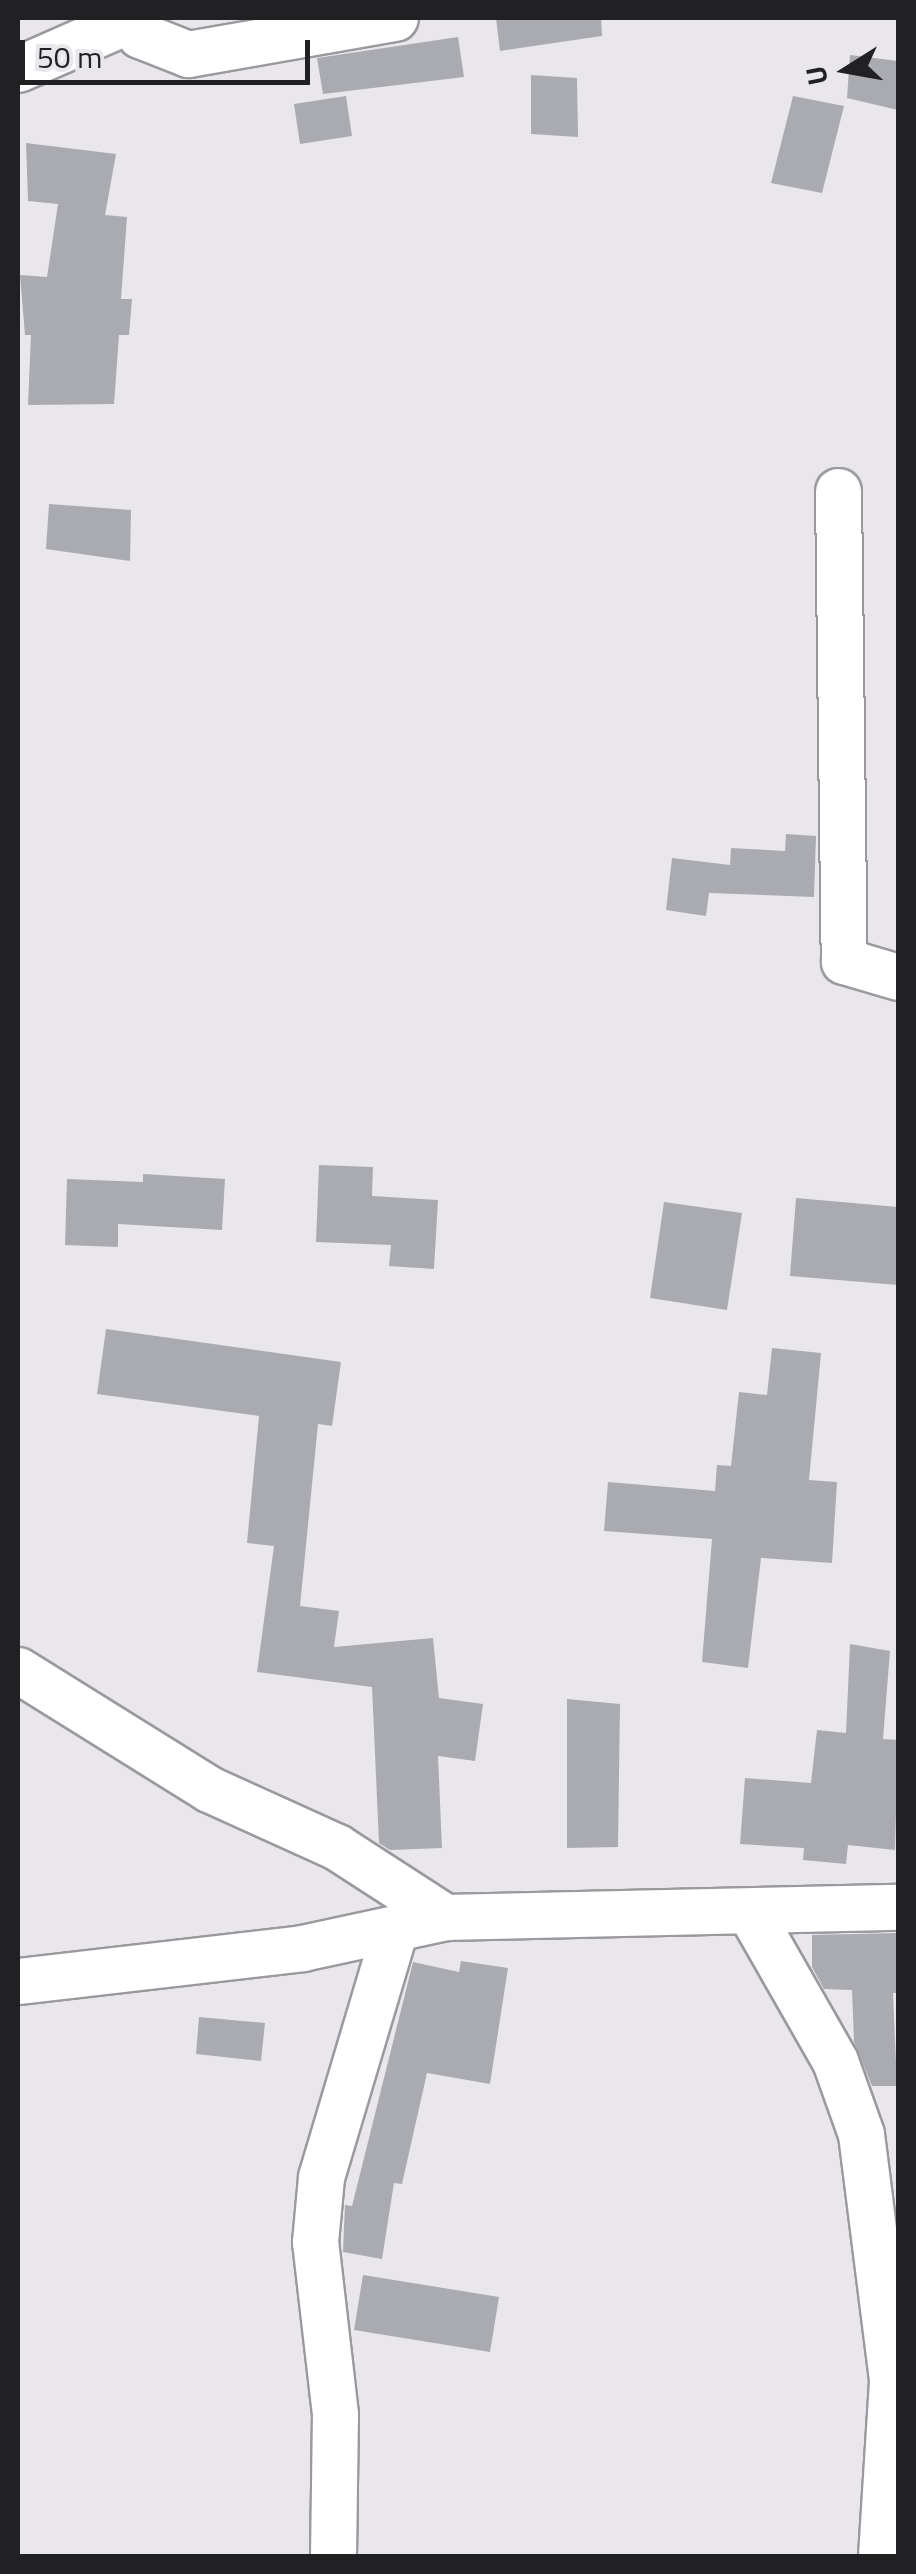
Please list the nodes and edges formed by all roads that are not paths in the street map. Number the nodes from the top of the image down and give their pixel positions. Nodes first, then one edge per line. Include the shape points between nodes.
1 (134, 18) edge
2 (395, 18) edge
3 (18, 69) edge
4 (838, 490) dead end
5 (898, 977) edge
6 (18, 1670) edge
7 (898, 1906) edge
8 (750, 1912) junction
9 (445, 1918) junction
10 (395, 1929) junction
11 (18, 1981) edge
12 (333, 2556) edge
13 (881, 2556) edge

1 - 2 street via 140,35 188,54
1 - 3 street
4 - 5 street via 844,961
6 - 9 street via 209,1789 336,1847
7 - 8 street
8 - 9 street
8 - 13 street via 835,2061 861,2134 892,2381
9 - 10 street
10 - 11 street via 302,1948
10 - 12 street via 321,2177 315,2242 335,2414

